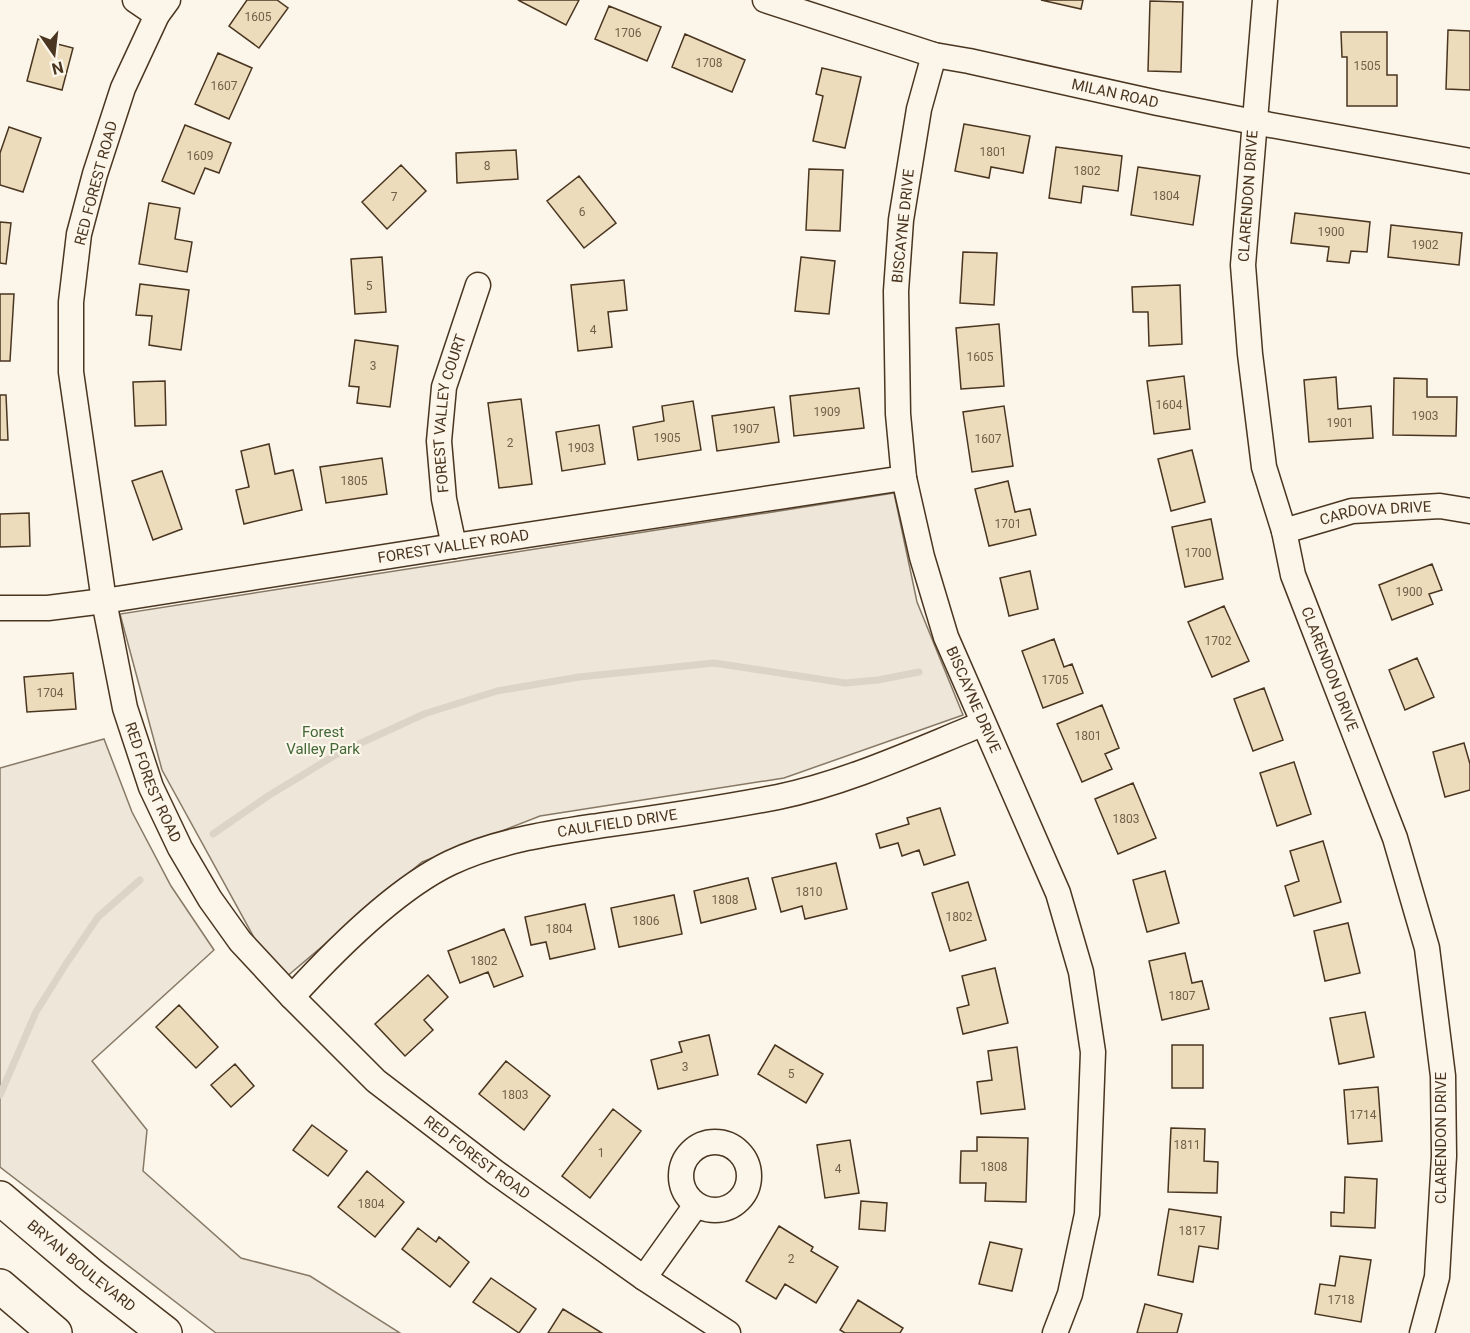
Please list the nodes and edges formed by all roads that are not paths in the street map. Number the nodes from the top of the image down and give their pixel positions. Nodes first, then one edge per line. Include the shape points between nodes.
1 (135, 0) edge
2 (765, 0) edge
3 (1265, 0) edge
4 (163, 8) edge
5 (934, 55) junction
6 (1254, 123) junction
7 (1470, 161) edge
8 (478, 285) dead end
9 (904, 478) junction
10 (1470, 512) edge
11 (1284, 531) junction
12 (454, 546) junction
13 (104, 602) junction
14 (0, 608) edge
15 (982, 724) junction
16 (292, 997) junction
17 (0, 1198) edge
18 (696, 1205) dead end
19 (644, 1278) junction
20 (0, 1286) edge
21 (55, 1333) edge
22 (165, 1333) edge
23 (728, 1333) edge
24 (1055, 1333) edge
25 (1422, 1333) edge

1 - 4 street
2 - 5 street, MILAN ROAD
3 - 6 street, CLARENDON DRIVE
4 - 13 street, RED FOREST ROAD via 123,87 95,174 79,234 71,302 71,372
5 - 6 street, MILAN ROAD
5 - 9 street, BISCAYNE DRIVE via 919,109 900,232 896,291 898,414
6 - 7 street, MILAN ROAD
6 - 11 street, CLARENDON DRIVE via 1243,265 1264,467
8 - 12 street, FOREST VALLEY COURT via 444,387 439,441 444,499
9 - 12 street, FOREST VALLEY ROAD
9 - 15 street, BISCAYNE DRIVE via 944,629
10 - 11 street, CARDOVA DRIVE via 1440,506 1352,511
11 - 25 street, CLARENDON DRIVE via 1293,574 1395,838 1427,948 1443,1076 1444,1155 1437,1277
12 - 13 street, FOREST VALLEY ROAD
13 - 14 street, FOREST VALLEY ROAD via 48,609
13 - 16 street, RED FOREST ROAD via 125,708 156,798 210,899 240,941
15 - 16 street, CAULFIELD DRIVE via 854,776 779,796 542,835 450,863 400,894 322,964
15 - 24 street, BISCAYNE DRIVE via 1058,893 1081,972 1093,1052 1087,1214 1070,1294
16 - 19 street, RED FOREST ROAD via 376,1081
17 - 22 highway, BRYAN BOULEVARD
18 - 19 street
19 - 23 street, RED FOREST ROAD
20 - 21 highway

